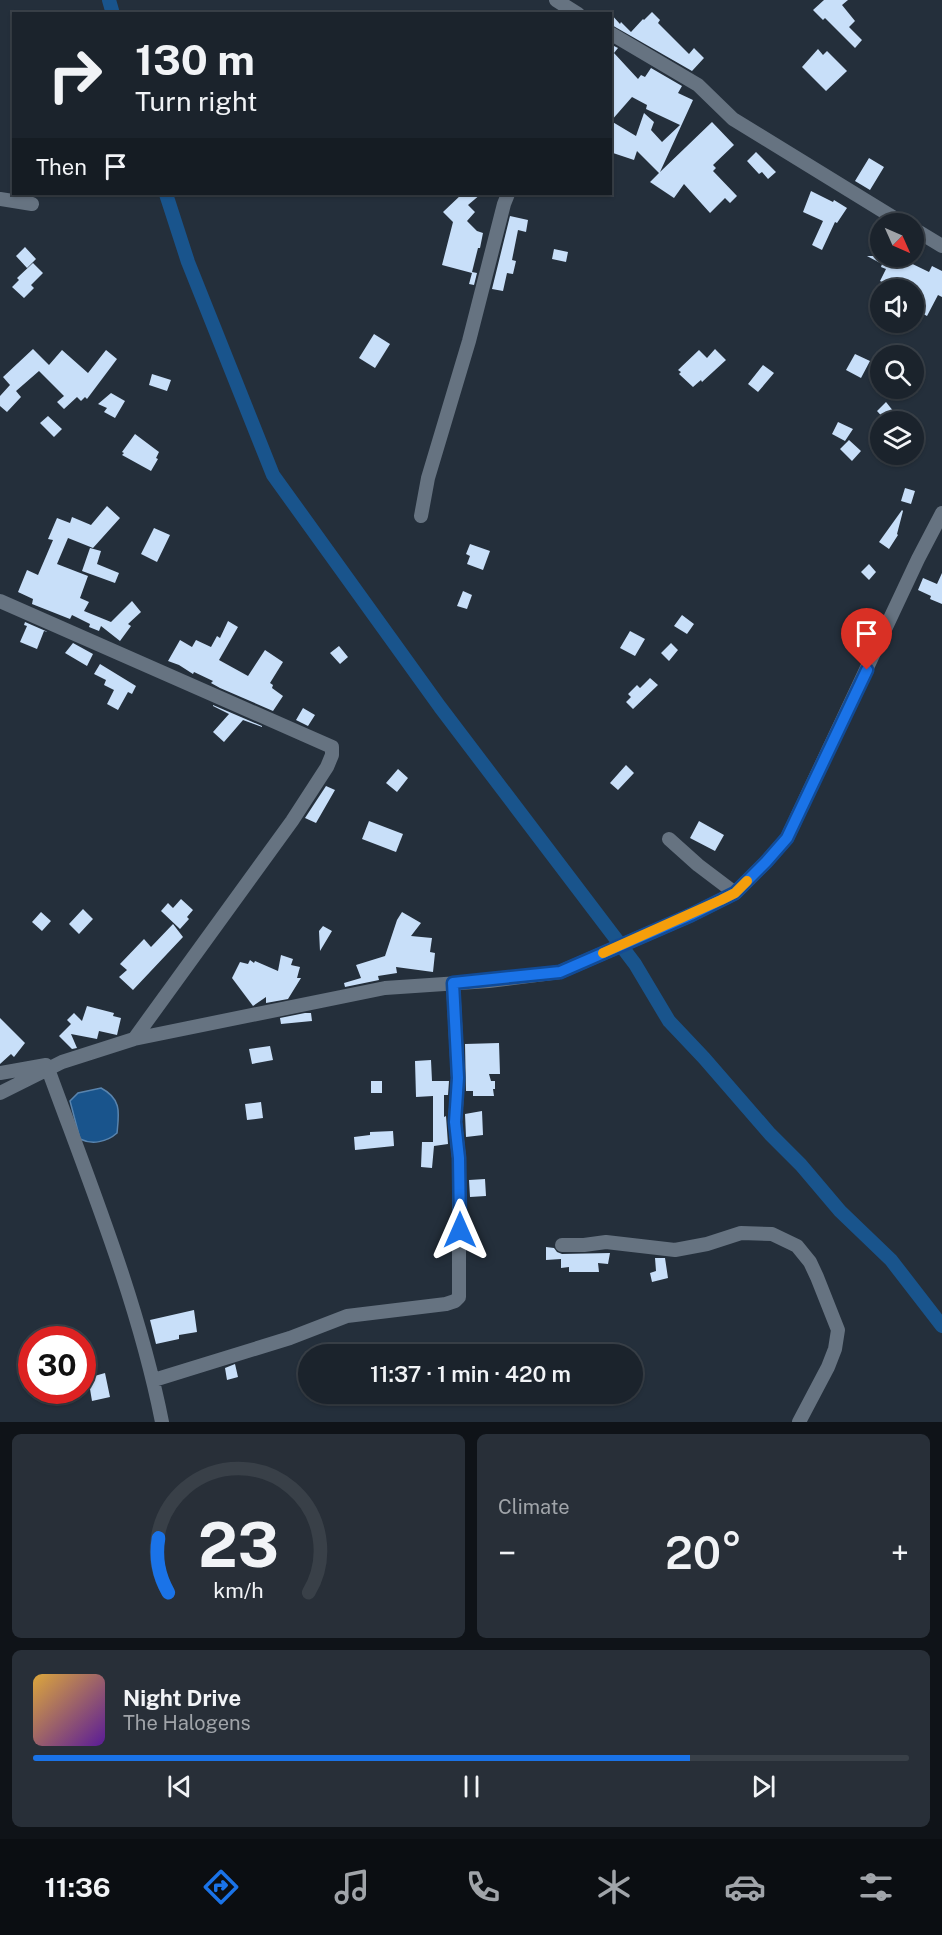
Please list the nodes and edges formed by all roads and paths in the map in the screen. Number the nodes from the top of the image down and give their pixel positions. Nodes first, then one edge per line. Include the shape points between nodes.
1 (556, 0) edge
2 (573, 12) edge
3 (612, 34) edge
4 (508, 195) edge
5 (0, 199) edge
6 (32, 204) dead end
7 (886, 213) edge
8 (924, 235) edge
9 (942, 246) edge
10 (942, 513) edge
11 (421, 516) dead end
12 (0, 601) edge
13 (669, 838) dead end
14 (735, 893) junction
15 (453, 983) junction
16 (135, 1039) junction
17 (62, 1062) junction
18 (48, 1069) junction
19 (0, 1073) edge
20 (0, 1092) edge
21 (562, 1245) dead end
22 (154, 1380) junction
23 (162, 1422) edge
24 (799, 1422) edge

1 - 2 street
3 - 7 street via 698,86 733,119
4 - 11 street via 428,478
5 - 6 street
8 - 9 street
10 - 14 street via 787,838
12 - 16 street via 332,747 327,767 298,812
13 - 14 street
14 - 15 street via 560,972
15 - 16 street via 385,988
15 - 22 street via 458,1078 455,1122 459,1158 459,1297 446,1305 347,1316
16 - 17 street
17 - 18 street
17 - 19 street
18 - 20 street
18 - 22 street
21 - 24 street via 606,1242 675,1250 741,1233 772,1234 797,1246 810,1262 838,1330 828,1367
22 - 23 street

